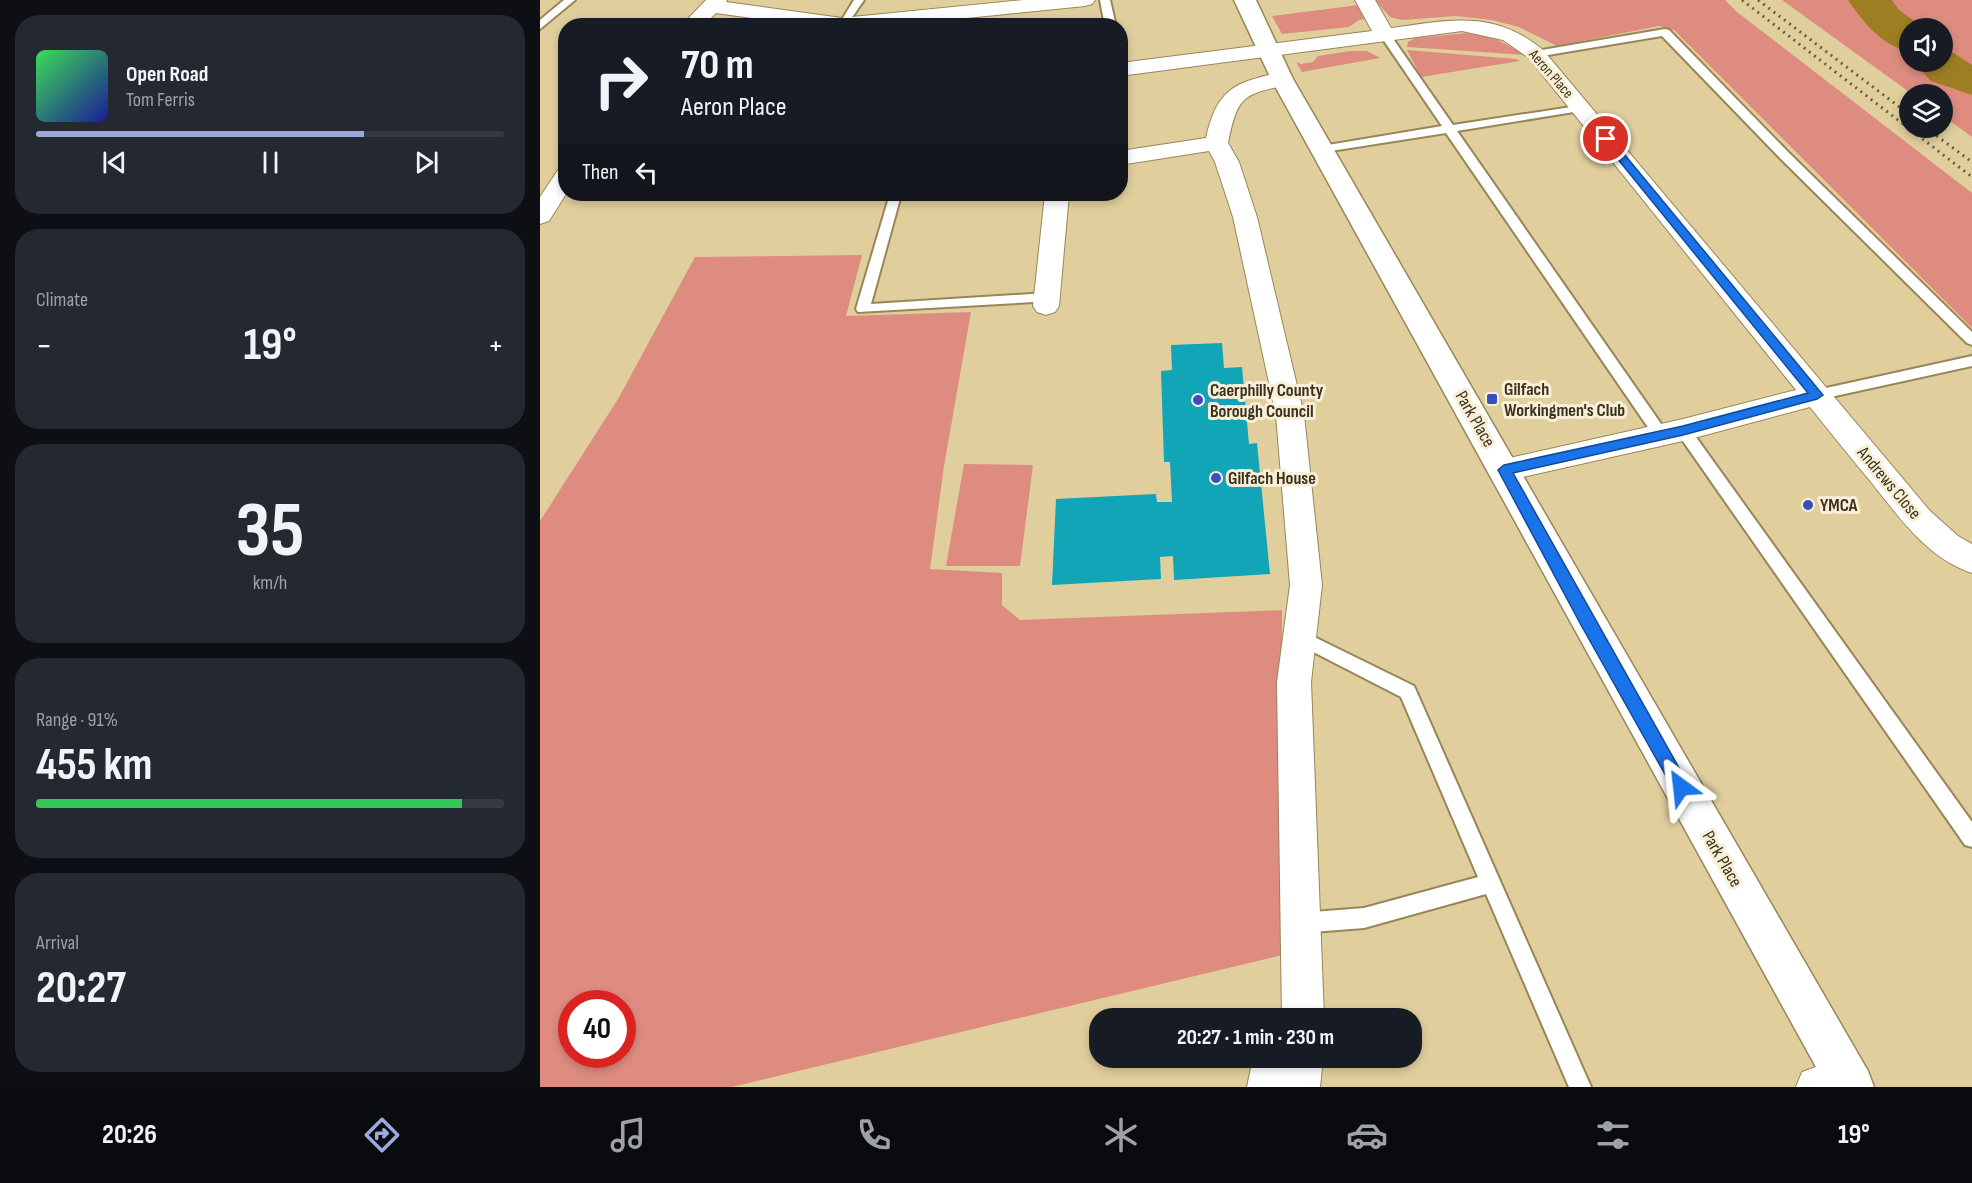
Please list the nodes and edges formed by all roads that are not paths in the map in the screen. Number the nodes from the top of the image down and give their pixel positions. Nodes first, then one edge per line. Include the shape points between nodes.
1 (570, 0) edge
2 (859, 0) edge
3 (1085, 0) edge
4 (1105, 0) edge
5 (1245, 0) edge
6 (1365, 0) edge
7 (714, 3) edge
8 (699, 18) edge
9 (801, 18) edge
10 (845, 18) edge
11 (909, 18) edge
12 (1110, 18) edge
13 (540, 26) edge
14 (1385, 35) junction
15 (1269, 49) junction
16 (1536, 54) junction
17 (1128, 65) edge
18 (1282, 79) junction
19 (1580, 107) junction
20 (1448, 129) junction
21 (1216, 143) junction
22 (1322, 150) junction
23 (1128, 157) edge
24 (558, 188) edge
25 (893, 201) edge
26 (1056, 201) edge
27 (540, 216) edge
28 (1046, 302) joint
29 (1972, 340) edge
30 (1972, 361) edge
31 (1817, 395) junction
32 (1672, 433) junction
33 (1504, 470) junction
34 (1972, 560) edge
35 (1300, 637) junction
36 (1972, 838) edge
37 (1491, 883) junction
38 (1300, 923) junction
39 (1303, 1008) edge
40 (1272, 1068) edge
41 (1301, 1068) edge
42 (1839, 1084) edge
43 (1268, 1087) edge
44 (1299, 1087) edge
45 (1580, 1087) edge

1 - 13 lane
2 - 10 lane
3 - 11 street
4 - 12 lane
5 - 15 street, Park Place
6 - 14 street
7 - 8 street
7 - 9 street
14 - 15 street, Aeron Place
14 - 16 street, Aeron Place via 1462,25 1517,38
14 - 20 lane
15 - 17 street, Aeron Place
15 - 18 street, Park Place
16 - 19 street, Aeron Place
16 - 29 lane via 1665,32
18 - 21 street via 1247,85 1231,95
18 - 22 street, Park Place
19 - 20 lane
19 - 31 street, Aeron Place
20 - 22 lane
20 - 32 lane
21 - 23 street
21 - 35 street via 1227,162 1245,217 1290,415 1306,585
22 - 33 street, Park Place
24 - 27 street
25 - 28 lane via 864,309
26 - 28 street
30 - 31 lane
31 - 32 street
31 - 34 street, Andrews Close via 1920,520 1947,545
32 - 33 street
32 - 36 lane
33 - 42 street, Park Place
35 - 37 lane via 1408,692
35 - 38 street via 1294,682
37 - 38 lane via 1364,918
37 - 45 lane
38 - 39 street
40 - 43 street
41 - 44 street

